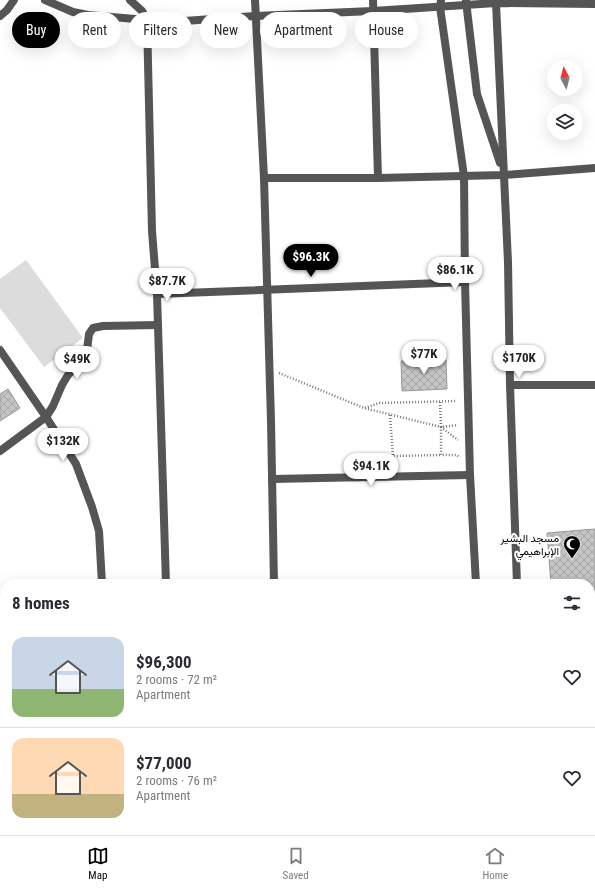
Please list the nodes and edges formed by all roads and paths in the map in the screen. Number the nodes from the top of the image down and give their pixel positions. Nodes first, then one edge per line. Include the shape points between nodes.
1 (14, 0) edge
2 (44, 0) edge
3 (130, 0) edge
4 (255, 0) edge
5 (373, 0) edge
6 (440, 3) edge
7 (466, 3) edge
8 (496, 3) junction
9 (595, 4) edge
10 (373, 11) junction
11 (143, 12) edge
12 (0, 16) edge
13 (255, 16) junction
14 (129, 18) edge
15 (192, 20) edge
16 (148, 48) edge
17 (595, 168) edge
18 (464, 176) junction
19 (504, 176) junction
20 (264, 178) junction
21 (378, 178) junction
22 (465, 282) junction
23 (267, 289) junction
24 (157, 294) junction
25 (158, 325) junction
26 (0, 350) edge
27 (270, 368) junction
28 (510, 385) junction
29 (595, 385) edge
30 (460, 401) dead end
31 (440, 402) junction
32 (364, 408) junction
33 (390, 415) junction
34 (46, 417) junction
35 (460, 425) dead end
36 (441, 427) junction
37 (462, 442) dead end
38 (0, 451) edge
39 (442, 455) junction
40 (470, 475) junction
41 (272, 479) junction
42 (102, 579) edge
43 (166, 579) edge
44 (274, 579) edge
45 (476, 579) edge
46 (517, 579) edge

1 - 12 street
2 - 14 street via 73,12
3 - 11 street
4 - 13 street
5 - 10 street
6 - 7 street
6 - 10 street
6 - 18 street
7 - 8 street
7 - 19 street via 477,94
8 - 9 street
8 - 19 street
10 - 13 street
10 - 21 street
13 - 15 street
13 - 20 street
16 - 24 street via 152,231
17 - 19 street
18 - 19 street
18 - 21 street
18 - 22 street
19 - 28 street
20 - 21 street
20 - 23 street
22 - 23 street
22 - 40 street
23 - 24 street
23 - 27 street
24 - 25 street
25 - 34 street via 93,328 89,334 87,350 62,384
25 - 43 street
26 - 34 street
27 - 32 path
27 - 41 street
28 - 29 street
28 - 46 street
30 - 31 path
31 - 32 path via 379,404
31 - 36 path
32 - 33 path
33 - 36 path
33 - 39 path via 393,456
34 - 38 street
34 - 42 street via 76,464 92,507 99,531
35 - 36 path
36 - 37 path
36 - 39 path
39 - 40 path via 457,455 467,466
40 - 41 street
40 - 45 street
41 - 44 street

